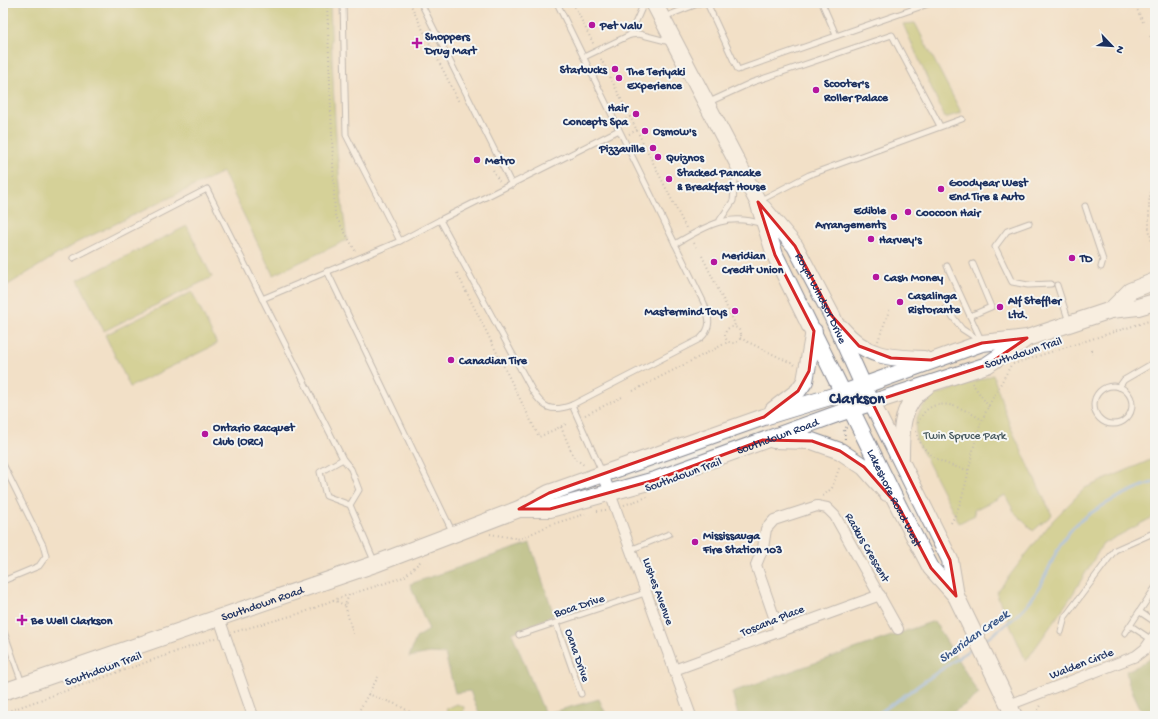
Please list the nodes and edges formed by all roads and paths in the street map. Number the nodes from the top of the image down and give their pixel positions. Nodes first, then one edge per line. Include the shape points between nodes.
1 (327, 3) edge
2 (343, 3) edge
3 (410, 3) edge
4 (421, 3) edge
5 (438, 3) edge
6 (557, 3) edge
7 (573, 3) edge
8 (644, 3) edge
9 (654, 3) edge
10 (700, 3) edge
11 (707, 3) edge
12 (822, 3) edge
13 (931, 3) edge
14 (1134, 3) edge
15 (430, 7) dead end
16 (662, 18) junction
17 (1143, 22) dead end
18 (630, 35) junction
19 (836, 35) junction
20 (1150, 36) dead end
21 (675, 43) junction
22 (595, 46) dead end
23 (1155, 46) edge
24 (584, 57) junction
25 (601, 59) dead end
26 (459, 102) dead end
27 (707, 103) junction
28 (630, 117) junction
29 (962, 119) dead end
30 (621, 121) dead end
31 (940, 126) junction
32 (619, 130) junction
33 (637, 130) junction
34 (628, 135) dead end
35 (737, 161) junction
36 (1155, 164) edge
37 (493, 170) dead end
38 (501, 182) dead end
39 (512, 185) junction
40 (758, 202) junction
41 (1085, 206) dead end
42 (440, 220) junction
43 (720, 220) junction
44 (1029, 223) dead end
45 (766, 225) junction
46 (686, 228) dead end
47 (400, 241) junction
48 (694, 243) dead end
49 (675, 244) junction
50 (696, 247) dead end
51 (702, 256) dead end
52 (73, 258) dead end
53 (359, 258) junction
54 (1155, 258) edge
55 (973, 264) dead end
56 (947, 266) dead end
57 (1101, 267) dead end
58 (328, 271) junction
59 (457, 273) dead end
60 (1155, 281) edge
61 (1050, 284) dead end
62 (1057, 285) dead end
63 (262, 299) junction
64 (1155, 302) edge
65 (890, 308) dead end
66 (946, 308) dead end
67 (1110, 310) junction
68 (832, 316) junction
69 (970, 316) junction
70 (1155, 318) edge
71 (1070, 323) junction
72 (734, 327) junction
73 (814, 332) junction
74 (740, 338) junction
75 (1027, 338) junction
76 (728, 342) junction
77 (878, 342) dead end
78 (982, 343) junction
79 (1091, 350) dead end
80 (1092, 354) dead end
81 (932, 360) junction
82 (1155, 362) edge
83 (796, 365) dead end
84 (1011, 365) junction
85 (1004, 368) dead end
86 (969, 379) dead end
87 (932, 383) junction
88 (863, 385) junction
89 (1119, 387) junction
90 (633, 391) dead end
91 (843, 393) junction
92 (624, 396) dead end
93 (872, 402) junction
94 (572, 405) junction
95 (989, 407) junction
96 (851, 409) junction
97 (585, 415) dead end
98 (764, 417) junction
99 (982, 420) junction
100 (568, 423) dead end
101 (852, 425) dead end
102 (561, 427) junction
103 (763, 440) junction
104 (845, 440) dead end
105 (343, 459) junction
106 (901, 461) junction
107 (842, 462) dead end
108 (3, 464) edge
109 (584, 465) dead end
110 (969, 470) junction
111 (603, 474) junction
112 (610, 492) junction
113 (653, 495) dead end
114 (821, 498) dead end
115 (627, 504) dead end
116 (350, 505) junction
117 (900, 507) junction
118 (520, 510) junction
119 (609, 510) dead end
120 (951, 523) dead end
121 (454, 534) junction
122 (669, 534) dead end
123 (1155, 535) edge
124 (483, 537) dead end
125 (630, 550) junction
126 (427, 559) dead end
127 (375, 564) junction
128 (3, 581) edge
129 (1155, 588) edge
130 (645, 593) junction
131 (349, 595) junction
132 (880, 595) junction
133 (956, 596) junction
134 (333, 600) junction
135 (345, 605) junction
136 (1140, 612) junction
137 (219, 618) junction
138 (1155, 622) edge
139 (556, 623) junction
140 (1131, 626) junction
141 (3, 629) edge
142 (898, 629) dead end
143 (238, 631) dead end
144 (779, 631) junction
145 (1061, 632) dead end
146 (353, 634) dead end
147 (1124, 634) dead end
148 (519, 635) dead end
149 (1153, 638) edge
150 (208, 640) dead end
151 (674, 670) junction
152 (378, 677) dead end
153 (23, 686) junction
154 (3, 692) edge
155 (368, 694) junction
156 (581, 694) dead end
157 (1012, 711) edge
158 (3, 713) edge
159 (253, 716) edge
160 (356, 716) edge
161 (417, 716) edge
162 (691, 716) edge

1 - 53 path via 335,215
2 - 47 lane via 346,136
3 - 26 path
4 - 39 lane
5 - 15 path
6 - 24 lane
7 - 22 path
8 - 18 lane
9 - 16 main road, Royal Windsor Drive
10 - 16 lane
11 - 19 lane via 738,70
12 - 19 lane
13 - 19 lane
14 - 17 path
16 - 21 main road, Royal Windsor Drive
18 - 21 lane via 639,34
18 - 24 lane
20 - 23 path
21 - 27 main road, Royal Windsor Drive
24 - 32 lane
25 - 28 path
27 - 31 lane via 753,82 892,35
27 - 35 main road, Royal Windsor Drive
28 - 30 path
28 - 33 path
29 - 31 lane
31 - 40 lane via 809,175
32 - 39 lane
32 - 49 lane
33 - 34 path
33 - 46 path
35 - 40 main road, Royal Windsor Drive
35 - 43 lane via 733,201
36 - 54 path via 1149,203 1149,228
37 - 38 path
39 - 42 lane
40 - 45 main road, Royal Windsor Drive
40 - 68 main road, Royal Windsor Drive via 795,246
41 - 57 lane via 1103,260
42 - 47 lane
42 - 94 lane via 539,401 554,409
43 - 45 lane via 753,221
43 - 49 lane
44 - 61 lane via 1007,231 995,247 1012,282 1028,285
45 - 73 main road, Royal Windsor Drive via 775,255
47 - 53 lane
48 - 50 path
49 - 94 lane via 709,315 710,324 706,333 700,339
51 - 72 path via 735,324
52 - 63 lane via 207,189
53 - 58 lane
55 - 69 lane via 991,307
56 - 69 lane
58 - 63 lane
58 - 121 lane
59 - 102 path via 539,437
60 - 67 main road, Southdown Road via 1130,291
62 - 71 lane
63 - 105 lane
64 - 67 main road, Southdown Road
65 - 77 path
66 - 78 lane via 962,329
67 - 71 main road, Southdown Road
68 - 81 main road via 859,346 881,356
68 - 88 main road, Royal Windsor Drive
69 - 78 lane
70 - 84 path, Southdown Trail
71 - 75 main road, Southdown Road
72 - 74 path via 740,332
72 - 76 path via 725,332
73 - 91 main road, Royal Windsor Drive
73 - 98 main road via 805,381 798,391
74 - 76 path via 735,343
74 - 83 path
75 - 78 main road, Southdown Road
75 - 87 main road, Southdown Road via 987,365
76 - 90 path
78 - 81 main road, Southdown Road
79 - 80 path
81 - 88 main road, Southdown Road
82 - 89 lane via 1124,380
84 - 85 path, Southdown Trail
84 - 95 path
86 - 95 path
87 - 93 main road, Southdown Road
87 - 106 main road via 917,393 903,418
88 - 91 main road, Southdown Road
88 - 93 main road, Royal Windsor Drive
89 - 89 lane via 1130,395 1130,413 1122,423 1102,422 1094,412 1094,398 1103,388
91 - 96 main road, Lakeshore Road West
91 - 98 main road, Southdown Road
92 - 97 path
93 - 96 main road, Southdown Road
93 - 106 main road, Lakeshore Road West
94 - 111 lane
95 - 99 path
96 - 103 main road, Southdown Road
96 - 117 main road, Lakeshore Road West
98 - 111 main road, Southdown Road
99 - 110 path
99 - 110 path via 959,408 940,404 931,406 923,412 918,422 916,432 919,441 931,455 947,465
100 - 102 path
101 - 104 path via 844,429
102 - 109 path via 574,458
103 - 112 main road, Southdown Road via 655,480
103 - 117 main road via 812,441 840,450 864,467
105 - 116 lane via 351,469 359,490
105 - 116 lane via 320,472 326,496
106 - 133 main road, Lakeshore Road West via 950,560
107 - 114 path via 832,488
108 - 128 lane via 46,556 38,566
110 - 120 path via 960,504
111 - 112 street, Lushes Avenue
111 - 118 main road, Southdown Road via 549,493
112 - 118 main road, Southdown Road via 550,509
112 - 125 street, Lushes Avenue
113 - 115 path, Southdown Trail
116 - 127 lane
117 - 133 main road, Lakeshore Road West via 931,568
118 - 121 main road, Southdown Road
119 - 124 path via 598,510 550,525 520,539 490,534
121 - 127 main road, Southdown Road
122 - 125 lane
123 - 145 lane via 1151,534 1115,550 1065,617
125 - 130 street, Lushes Avenue
126 - 131 path via 404,577
127 - 137 main road, Southdown Road
129 - 136 lane
130 - 139 lane, Boca Drive
130 - 151 street, Lushes Avenue
131 - 134 path
131 - 135 path
132 - 142 street, Rackus Crescent
132 - 144 street, Toscana Place
132 - 144 street, Rackus Crescent via 836,516 827,508 817,506 774,520 765,532 763,548 756,565
133 - 157 main road, Lakeshore Road West
134 - 135 path
134 - 143 path via 305,612
135 - 146 path
136 - 138 lane
136 - 140 lane
137 - 153 main road, Southdown Road
137 - 159 street
139 - 148 lane, Boca Drive
139 - 156 lane, Oana Drive
140 - 147 lane
140 - 149 lane
141 - 153 lane
144 - 151 street, Toscana Place
149 - 157 street, Walden Circle via 1136,656
150 - 158 path, Southdown Trail
151 - 162 street, Lushes Avenue
152 - 155 path
153 - 154 main road, Southdown Road
155 - 160 path
155 - 161 path via 398,705

